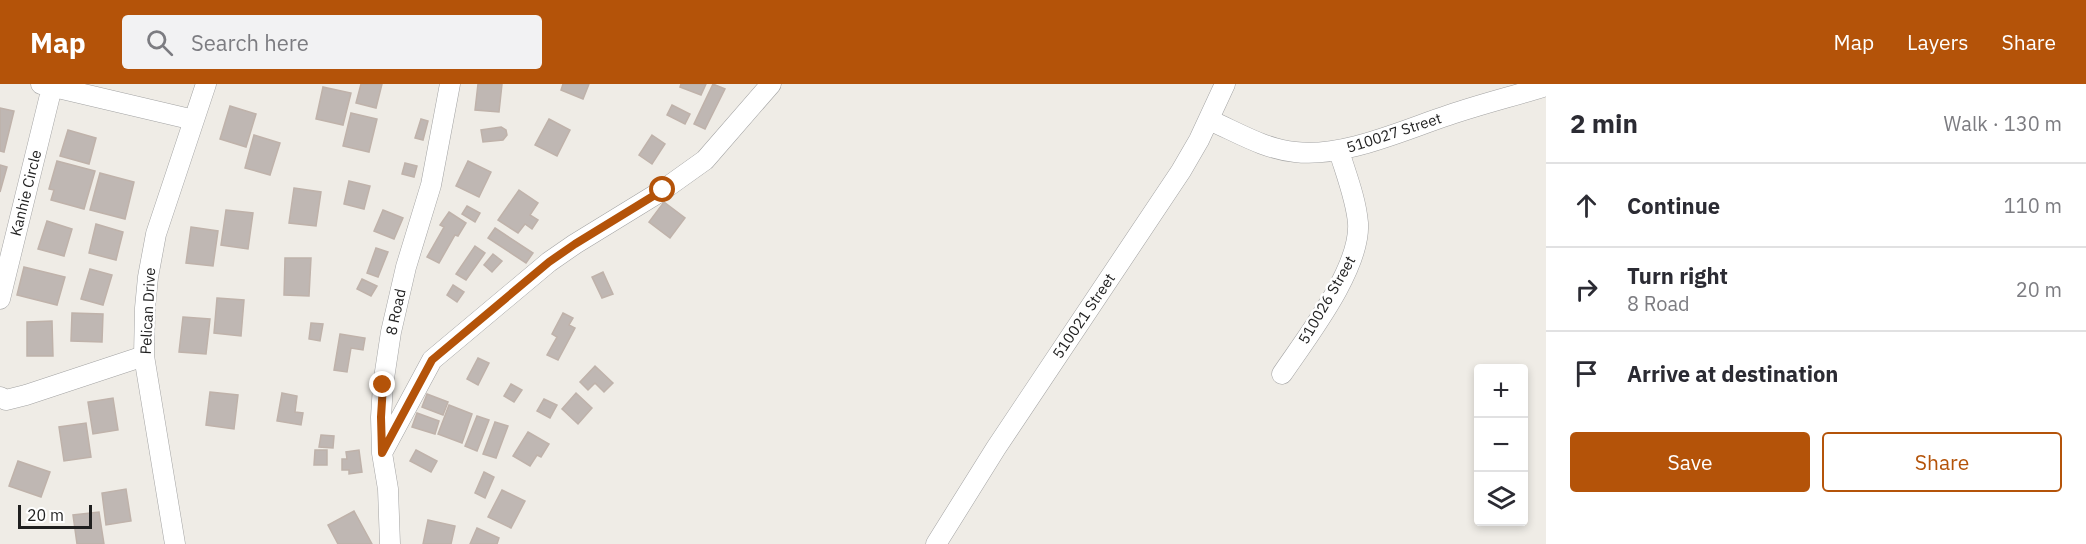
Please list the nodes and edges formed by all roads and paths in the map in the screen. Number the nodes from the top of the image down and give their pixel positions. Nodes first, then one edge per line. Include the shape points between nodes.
1 (206, 84) edge
2 (450, 84) edge
3 (771, 84) edge
4 (1225, 84) edge
5 (47, 85) edge
6 (1546, 86) edge
7 (194, 120) junction
8 (1209, 120) junction
9 (1339, 151) junction
10 (0, 298) edge
11 (144, 356) junction
12 (1282, 374) dead end
13 (0, 397) edge
14 (382, 453) junction
15 (175, 544) edge
16 (390, 544) edge
17 (936, 544) edge

1 - 7 street, Pelican Drive
2 - 14 street, 8 Road via 431,185 391,332 383,385
3 - 14 street via 705,160 549,262 432,360
4 - 8 street, 510021 Street
5 - 7 street
5 - 10 street, Kanhie Circle
6 - 9 street, 510027 Street
7 - 11 street, Pelican Drive via 156,234 147,288
8 - 9 street, 510027 Street via 1280,150
8 - 17 street, 510021 Street via 1181,171
9 - 12 street, 510026 Street via 1356,210 1354,253 1335,291
11 - 13 street via 26,395 6,400
11 - 15 street, Pelican Drive
14 - 16 street, 8 Road

